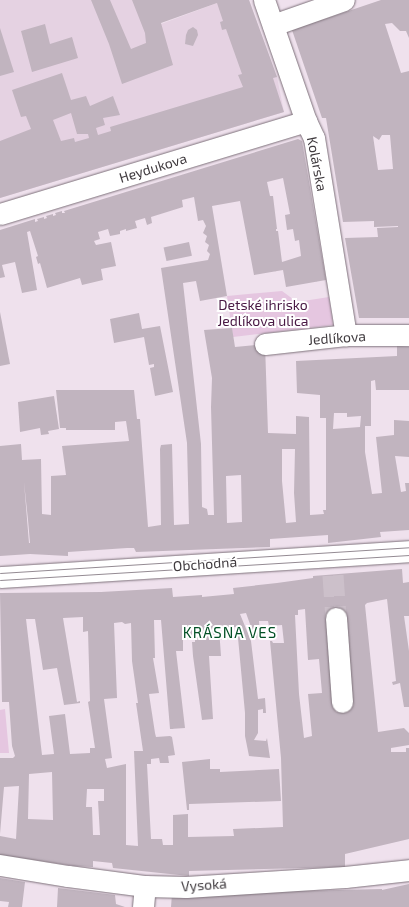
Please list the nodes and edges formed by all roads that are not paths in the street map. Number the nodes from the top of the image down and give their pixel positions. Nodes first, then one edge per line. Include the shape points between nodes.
1 (264, 0) edge
2 (344, 0) edge
3 (273, 25) junction
4 (306, 121) junction
5 (0, 214) edge
6 (346, 335) junction
7 (409, 335) edge
8 (264, 344) dead end
9 (409, 551) edge
10 (0, 577) edge
11 (336, 618) tunnel mouth
12 (342, 702) dead end
13 (0, 865) edge
14 (409, 870) edge
15 (145, 886) junction
16 (143, 907) edge

1 - 3 street, Kolárska
2 - 3 street
3 - 4 street, Kolárska
4 - 5 street, Heydukova
4 - 6 street, Kolárska via 314,138
6 - 7 street, Jedlíkova
6 - 8 street, Jedlíkova
9 - 10 street, Obchodná
11 - 12 street
13 - 15 street, Vysoká
14 - 15 street, Vysoká via 345,877 186,887
15 - 16 street

